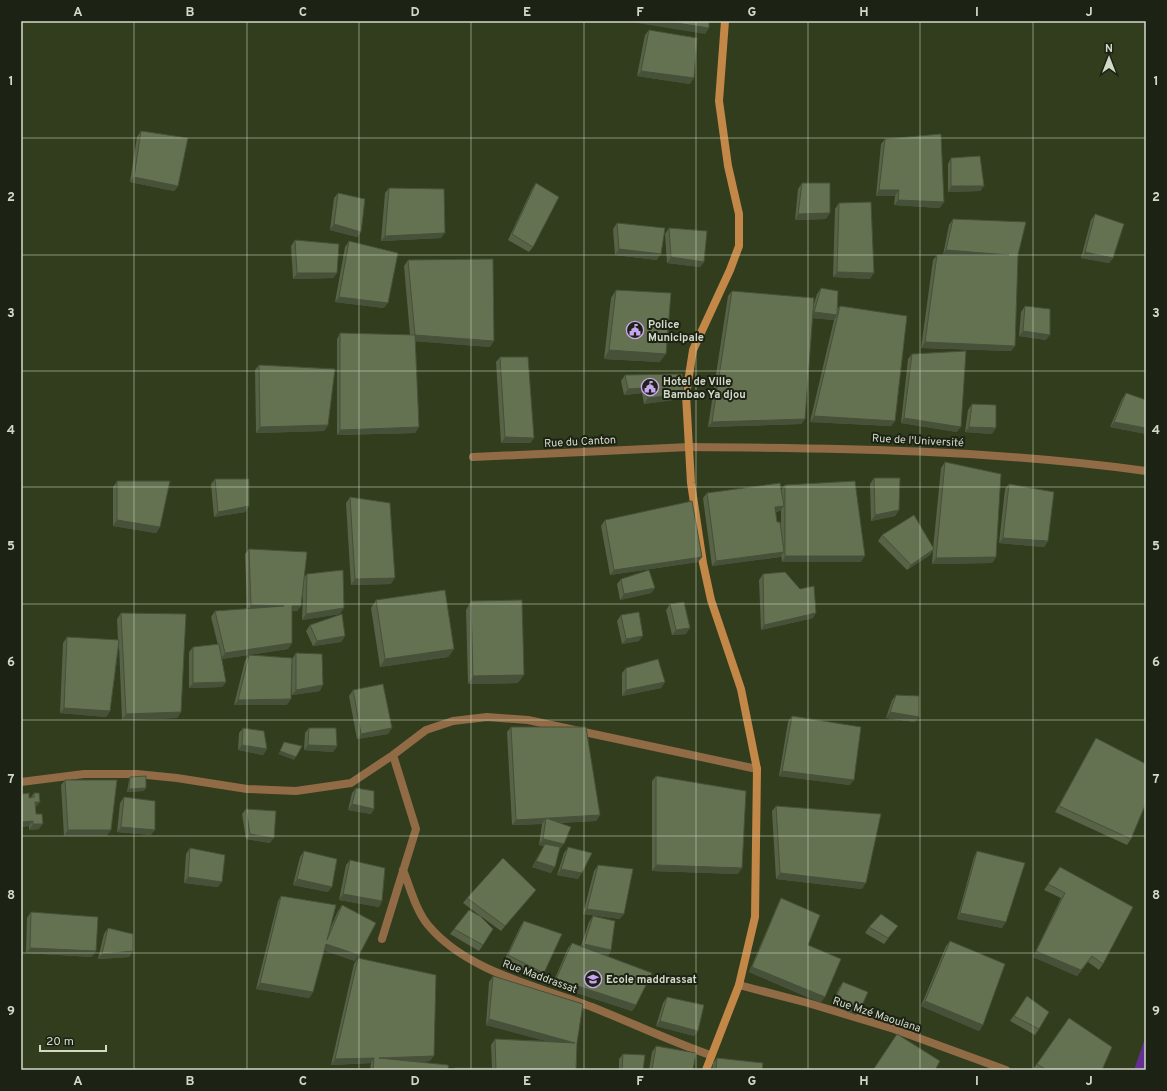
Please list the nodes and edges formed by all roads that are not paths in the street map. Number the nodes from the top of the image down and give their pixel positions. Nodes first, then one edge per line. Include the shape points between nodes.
1 (725, 21) edge
2 (688, 447) junction
3 (473, 457) dead end
4 (1146, 471) edge
5 (393, 755) junction
6 (756, 769) junction
7 (21, 782) edge
8 (404, 870) junction
9 (382, 939) dead end
10 (739, 985) junction
11 (710, 1054) junction
12 (706, 1070) edge
13 (1006, 1070) edge

1 - 2 main road via 719,101 728,166 739,214 739,246 693,350 686,395
2 - 3 street, Rue du Canton
2 - 4 street, Rue de l'Université via 892,449 1012,456
2 - 6 main road via 691,483 711,600 741,688
5 - 6 street via 426,730 453,721 487,717 528,720
5 - 7 street via 351,782 296,791 247,789 137,774 84,774
5 - 8 street via 416,830
6 - 10 main road via 755,917
8 - 9 street
8 - 11 street, Rue Maddrassat via 427,925 451,947 508,977
10 - 11 main road
10 - 13 street, Rue Mzé Maoulana via 894,1029
11 - 12 main road

